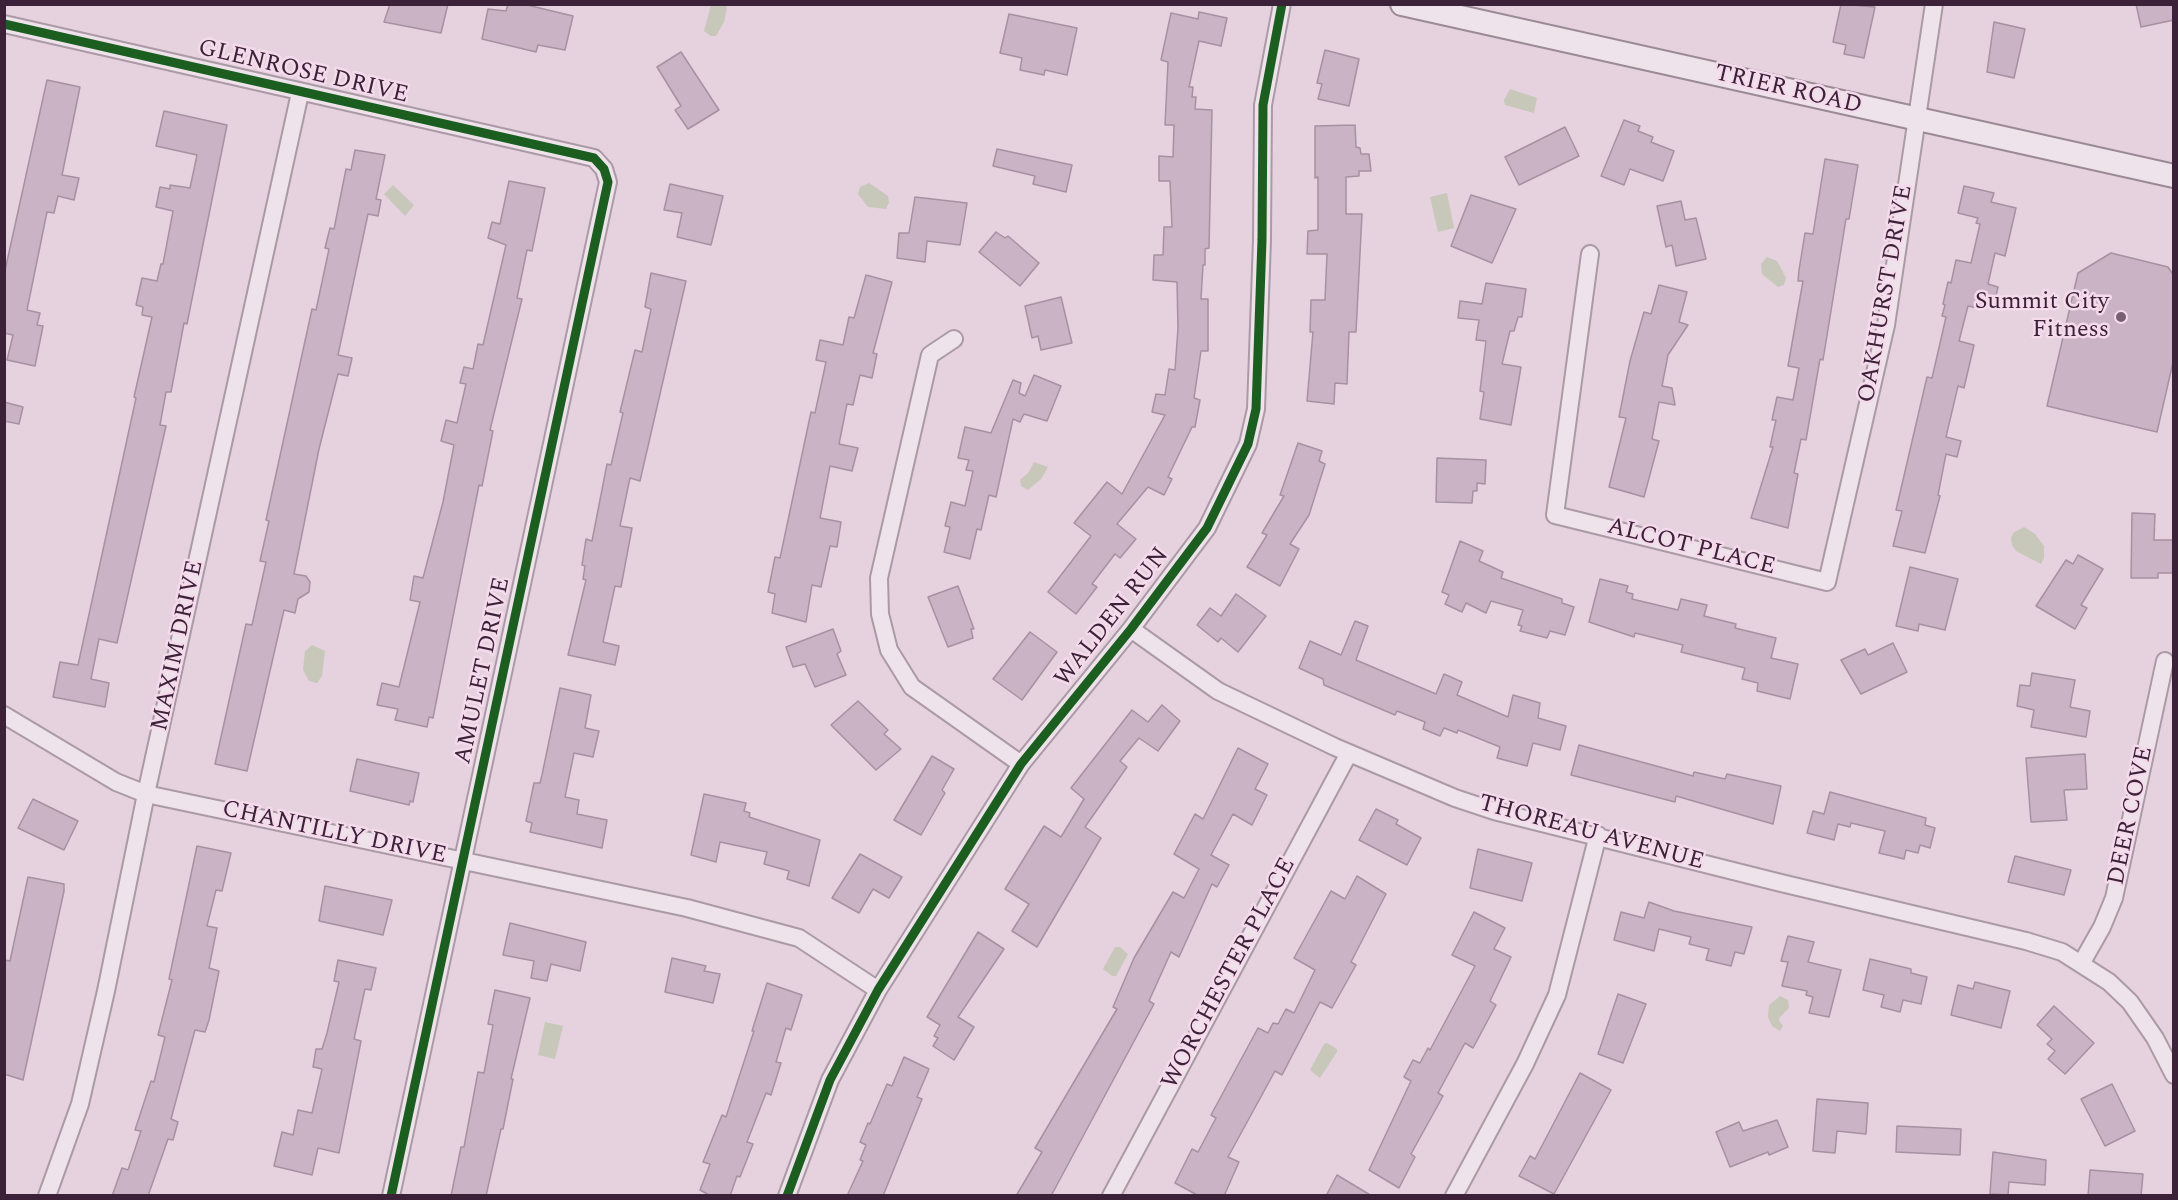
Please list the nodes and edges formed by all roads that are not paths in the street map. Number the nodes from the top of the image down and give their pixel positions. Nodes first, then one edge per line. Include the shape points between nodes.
1 (1282, 4) edge
2 (1402, 4) edge
3 (1934, 4) edge
4 (4, 24) edge
5 (300, 93) junction
6 (1917, 120) junction
7 (594, 158) joint
8 (2174, 176) edge
9 (1590, 254) dead end
10 (954, 339) dead end
11 (1827, 582) joint
12 (1131, 629) junction
13 (2165, 661) dead end
14 (4, 715) edge
15 (1349, 753) junction
16 (1021, 764) junction
17 (146, 794) junction
18 (1598, 835) junction
19 (465, 861) junction
20 (2081, 964) junction
21 (878, 990) junction
22 (2174, 1075) edge
23 (47, 1196) edge
24 (391, 1196) edge
25 (787, 1196) edge
26 (1111, 1196) edge
27 (1454, 1196) edge

1 - 12 street, WALDEN RUN via 1263,105 1256,409 1248,444 1207,528
2 - 6 street, TRIER ROAD
3 - 6 street, OAKHURST DRIVE
4 - 5 street, GLENROSE DRIVE
5 - 7 street, GLENROSE DRIVE
5 - 17 street, MAXIM DRIVE
6 - 8 street, TRIER ROAD
6 - 11 street, OAKHURST DRIVE via 1886,325
7 - 19 street, AMULET DRIVE via 604,169 608,182
9 - 11 street, ALCOT PLACE via 1555,514
10 - 16 street via 930,355 879,578 880,614 889,650 912,687
12 - 15 street, THOREAU AVENUE via 1218,692
12 - 16 street, WALDEN RUN
13 - 20 street, DEER COVE via 2114,898
14 - 17 street, CHANTILLY DRIVE via 116,782
15 - 18 street, THOREAU AVENUE via 1484,807
15 - 26 street, WORCHESTER PLACE
16 - 21 street, WALDEN RUN
17 - 19 street, CHANTILLY DRIVE
17 - 23 street, MAXIM DRIVE via 80,1104
18 - 20 street, THOREAU AVENUE via 2026,941 2062,952
18 - 27 street via 1553,1004
19 - 21 street, CHANTILLY DRIVE via 687,908 799,938
19 - 24 street, AMULET DRIVE
20 - 22 street, THOREAU AVENUE via 2130,1002
21 - 25 street, WALDEN RUN via 830,1080

